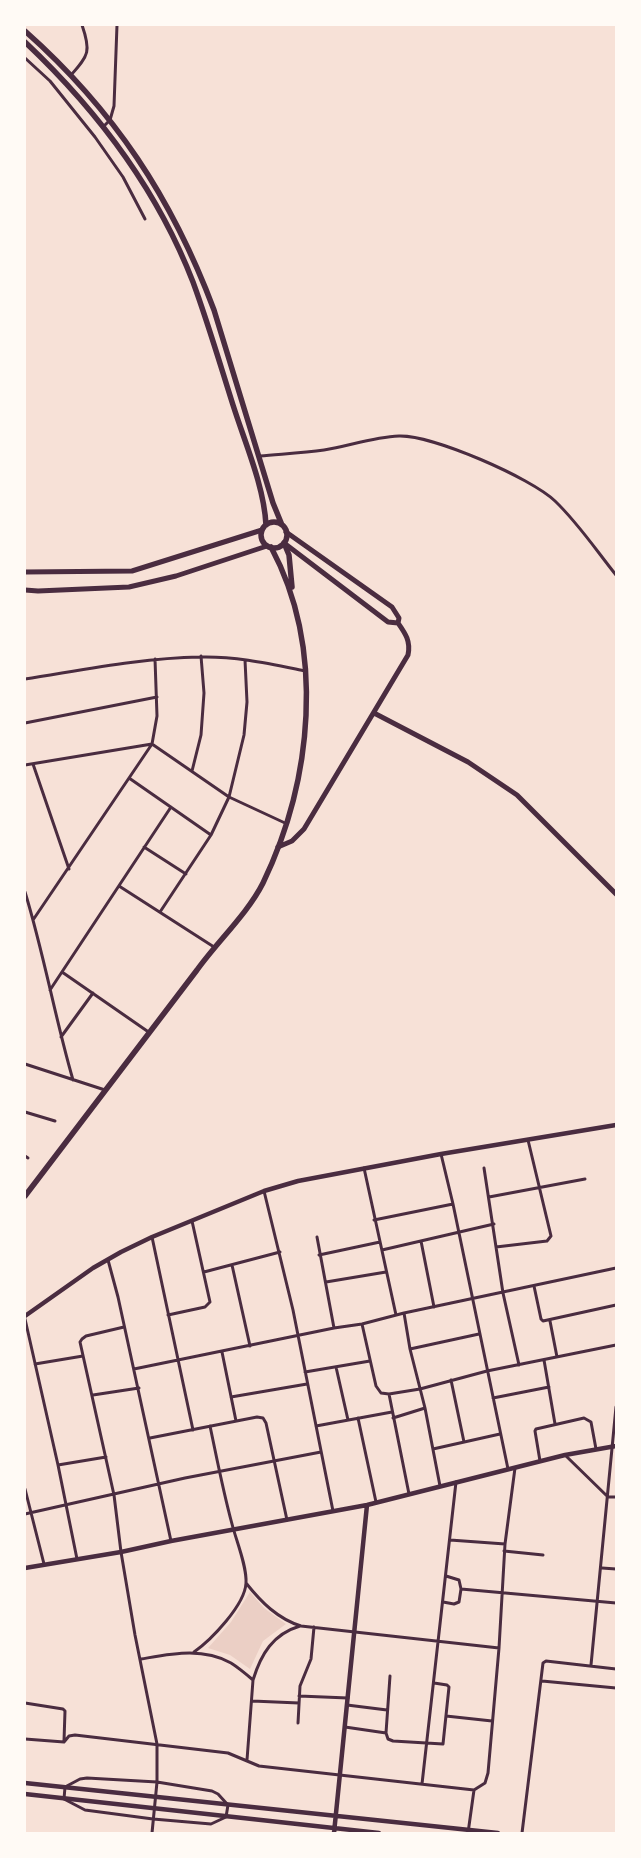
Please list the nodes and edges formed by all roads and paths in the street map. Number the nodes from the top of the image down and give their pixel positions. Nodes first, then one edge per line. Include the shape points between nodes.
1 (82, 25) edge
2 (117, 25) edge
3 (25, 31) edge
4 (25, 42) edge
5 (25, 58) edge
6 (71, 75) junction
7 (110, 120) junction
8 (104, 126) junction
9 (145, 219) dead end
10 (260, 456) junction
11 (282, 525) junction
12 (264, 528) junction
13 (286, 532) junction
14 (284, 543) junction
15 (269, 547) junction
16 (325, 559) junction
17 (320, 569) junction
18 (25, 572) edge
19 (616, 575) edge
20 (25, 590) edge
21 (292, 595) junction
22 (398, 623) junction
23 (201, 656) junction
24 (155, 659) junction
25 (245, 660) junction
26 (306, 671) junction
27 (25, 679) edge
28 (158, 697) junction
29 (374, 713) junction
30 (25, 722) edge
31 (152, 744) junction
32 (33, 764) junction
33 (25, 765) edge
34 (192, 771) junction
35 (129, 778) junction
36 (229, 797) junction
37 (171, 807) junction
38 (287, 823) junction
39 (211, 835) junction
40 (144, 847) junction
41 (278, 847) junction
42 (69, 869) junction
43 (186, 874) junction
44 (119, 886) junction
45 (25, 892) edge
46 (616, 894) edge
47 (160, 912) junction
48 (34, 920) junction
49 (214, 947) junction
50 (62, 972) junction
51 (50, 990) junction
52 (93, 993) junction
53 (150, 1033) junction
54 (61, 1037) junction
55 (25, 1064) edge
56 (73, 1080) junction
57 (106, 1090) junction
58 (25, 1112) edge
59 (55, 1121) dead end
60 (616, 1125) edge
61 (528, 1140) junction
62 (441, 1154) junction
63 (364, 1168) junction
64 (484, 1168) dead end
65 (585, 1179) dead end
66 (540, 1188) junction
67 (264, 1191) junction
68 (25, 1196) edge
69 (489, 1197) junction
70 (453, 1204) junction
71 (374, 1220) junction
72 (192, 1221) junction
73 (494, 1224) junction
74 (459, 1232) junction
75 (152, 1237) junction
76 (317, 1237) dead end
77 (421, 1241) junction
78 (380, 1242) junction
79 (496, 1247) junction
80 (382, 1250) junction
81 (280, 1252) junction
82 (319, 1255) junction
83 (108, 1260) junction
84 (232, 1265) junction
85 (616, 1268) edge
86 (204, 1272) junction
87 (386, 1272) junction
88 (326, 1282) junction
89 (534, 1286) junction
90 (503, 1293) junction
91 (472, 1300) junction
92 (616, 1305) edge
93 (434, 1307) junction
94 (404, 1313) junction
95 (168, 1315) junction
96 (396, 1315) junction
97 (25, 1318) edge
98 (550, 1321) junction
99 (362, 1324) junction
100 (124, 1327) junction
101 (334, 1328) junction
102 (479, 1334) junction
103 (298, 1336) junction
104 (616, 1345) edge
105 (250, 1346) junction
106 (410, 1349) junction
107 (222, 1352) junction
108 (83, 1356) junction
109 (557, 1357) junction
110 (178, 1360) junction
111 (544, 1360) junction
112 (370, 1361) junction
113 (35, 1364) junction
114 (519, 1364) junction
115 (336, 1366) junction
116 (134, 1369) junction
117 (487, 1371) junction
118 (305, 1372) junction
119 (451, 1380) junction
120 (307, 1384) junction
121 (549, 1387) junction
122 (138, 1388) junction
123 (420, 1389) junction
124 (389, 1394) junction
125 (93, 1396) junction
126 (231, 1397) junction
127 (493, 1398) junction
128 (616, 1407) edge
129 (425, 1408) junction
130 (392, 1412) junction
131 (358, 1418) junction
132 (393, 1418) junction
133 (348, 1420) junction
134 (236, 1421) junction
135 (556, 1424) junction
136 (210, 1426) junction
137 (316, 1426) junction
138 (193, 1430) junction
139 (500, 1434) junction
140 (150, 1438) junction
141 (464, 1442) junction
142 (614, 1446) edge
143 (433, 1449) junction
144 (596, 1449) junction
145 (321, 1452) junction
146 (565, 1455) junction
147 (106, 1457) junction
148 (275, 1461) junction
149 (540, 1461) junction
150 (58, 1465) junction
151 (515, 1468) junction
152 (508, 1469) junction
153 (220, 1472) junction
154 (456, 1482) junction
155 (159, 1484) junction
156 (440, 1486) junction
157 (25, 1488) edge
158 (409, 1494) junction
159 (114, 1495) junction
160 (608, 1497) junction
161 (616, 1497) edge
162 (376, 1502) junction
163 (66, 1504) junction
164 (367, 1505) junction
165 (332, 1511) junction
166 (31, 1513) junction
167 (25, 1514) edge
168 (287, 1520) junction
169 (234, 1529) junction
170 (450, 1540) junction
171 (171, 1541) junction
172 (505, 1544) junction
173 (504, 1551) junction
174 (121, 1552) junction
175 (543, 1555) dead end
176 (77, 1559) junction
177 (44, 1564) junction
178 (25, 1568) edge
179 (602, 1568) junction
180 (616, 1570) edge
181 (446, 1576) junction
182 (246, 1583) junction
183 (461, 1589) junction
184 (502, 1594) junction
185 (443, 1602) junction
186 (598, 1602) junction
187 (616, 1604) edge
188 (301, 1626) junction
189 (314, 1627) junction
190 (355, 1632) junction
191 (439, 1642) junction
192 (499, 1648) junction
193 (194, 1652) junction
194 (140, 1659) junction
195 (592, 1665) junction
196 (616, 1669) edge
197 (390, 1676) dead end
198 (253, 1680) junction
199 (542, 1681) junction
200 (434, 1683) junction
201 (616, 1688) edge
202 (299, 1696) junction
203 (348, 1698) junction
204 (252, 1701) junction
205 (25, 1703) edge
206 (298, 1703) junction
207 (347, 1705) junction
208 (387, 1710) junction
209 (446, 1716) junction
210 (492, 1721) junction
211 (298, 1722) dead end
212 (345, 1728) junction
213 (386, 1733) junction
214 (25, 1740) edge
215 (64, 1742) junction
216 (427, 1742) junction
217 (157, 1744) junction
218 (246, 1760) junction
219 (340, 1775) junction
220 (157, 1782) junction
221 (25, 1783) edge
222 (422, 1784) junction
223 (66, 1787) junction
224 (474, 1790) junction
225 (25, 1794) edge
226 (156, 1796) junction
227 (64, 1799) junction
228 (228, 1805) junction
229 (155, 1808) junction
230 (336, 1816) junction
231 (226, 1817) junction
232 (153, 1819) junction
233 (334, 1831) edge
234 (468, 1831) edge
235 (152, 1833) edge
236 (379, 1833) edge
237 (498, 1833) edge
238 (522, 1833) edge

1 - 6 street via 87,54
2 - 7 street via 114,106
3 - 6 main road
4 - 8 main road via 62,77
5 - 9 street via 50,81 95,137 123,177
6 - 7 main road
7 - 8 street
7 - 10 main road via 166,204 202,278
8 - 12 main road via 160,211 193,282 262,497
10 - 11 main road
10 - 19 street via 325,450 400,436 451,447 526,482 555,501
11 - 12 main road via 274,522
11 - 13 main road
12 - 15 main road via 262,539
12 - 18 main road via 132,571
13 - 14 main road
13 - 16 main road
14 - 15 main road
14 - 17 main road
14 - 21 main road via 291,568
15 - 20 main road via 129,587
15 - 21 main road via 283,569
16 - 17 main road
16 - 22 main road via 392,607 400,618
17 - 22 main road via 388,622
21 - 26 main road
22 - 29 main road via 406,634 408,654
23 - 24 street
23 - 25 street
23 - 34 street via 204,693 201,735
24 - 27 street
24 - 28 street
25 - 26 street
25 - 36 street via 247,702 244,735
26 - 38 main road via 308,693 303,758
28 - 30 street
28 - 31 street
29 - 41 main road via 304,829 292,841
29 - 46 main road via 500,782
31 - 32 street
31 - 34 street
31 - 35 street
32 - 33 street
32 - 42 street
34 - 36 street
35 - 37 street
35 - 42 street
36 - 38 street
36 - 39 street
37 - 39 street
37 - 40 street
38 - 41 main road
39 - 43 street
40 - 43 street
40 - 44 street
41 - 49 main road via 250,903
42 - 48 street
43 - 47 street
44 - 47 street
44 - 50 street
45 - 48 street
47 - 49 street
48 - 51 street
49 - 53 main road
50 - 51 street
50 - 52 street
51 - 54 street
52 - 53 street
52 - 54 street
53 - 57 main road
54 - 56 street
55 - 56 street
56 - 57 street
57 - 68 main road
58 - 59 street
60 - 61 street
61 - 62 street
61 - 66 street
62 - 63 street
62 - 70 street
63 - 67 street
63 - 71 street
64 - 69 street
65 - 66 street
66 - 69 street
66 - 79 street via 550,1239
67 - 72 street
67 - 81 street
69 - 73 street
70 - 71 street
70 - 74 street
71 - 78 street
72 - 75 street
72 - 86 street
73 - 74 street
73 - 79 street
74 - 77 street
74 - 91 street
75 - 83 street
75 - 95 street
76 - 82 street
77 - 80 street
77 - 93 street
78 - 80 street
78 - 82 street
79 - 90 street
80 - 87 street
81 - 84 street
81 - 103 street
82 - 88 street
83 - 97 street
83 - 100 street
84 - 86 street
84 - 105 street
85 - 89 street
86 - 95 street via 209,1304
87 - 88 street
87 - 96 street
88 - 101 street
89 - 90 street
89 - 98 street via 541,1319
90 - 91 street
90 - 114 street
91 - 93 street
91 - 102 street
92 - 98 street
93 - 94 street
94 - 96 street
94 - 106 street
95 - 110 street
96 - 99 street
97 - 113 street
98 - 109 street
99 - 101 street
99 - 112 street
100 - 108 street via 80,1340
100 - 116 street
101 - 103 street
102 - 106 street
102 - 117 street
103 - 105 street
103 - 118 street
104 - 109 street
105 - 107 street
106 - 123 street
107 - 110 street
107 - 126 street
108 - 113 street
108 - 125 street
109 - 111 street
110 - 116 street
110 - 138 street
111 - 114 street
111 - 121 street
112 - 115 street
112 - 124 street via 378,1390
113 - 150 street
114 - 117 street
115 - 118 street
115 - 133 street
116 - 122 street
117 - 119 street
117 - 127 street
118 - 120 street
119 - 123 street
119 - 141 street
120 - 126 street
120 - 137 street
121 - 127 street
121 - 135 street
122 - 125 street
122 - 140 street
123 - 124 street
123 - 129 street
124 - 130 street
125 - 147 street
126 - 134 street
127 - 139 street
128 - 142 street
129 - 132 street
129 - 143 street
130 - 131 street
130 - 132 street
131 - 133 street
131 - 162 street
132 - 158 street
133 - 137 street
134 - 136 street
134 - 148 street via 263,1418
135 - 144 street via 589,1419
135 - 149 street via 535,1431
136 - 138 street
136 - 153 street
137 - 145 street
138 - 140 street
139 - 141 street
139 - 152 street
140 - 155 street
141 - 143 street
142 - 144 street
142 - 160 street
143 - 156 street
144 - 146 street
145 - 148 street
145 - 165 street
146 - 149 street
146 - 160 street
147 - 150 street
147 - 159 street
148 - 153 street
148 - 168 street
149 - 151 street
150 - 163 street
151 - 152 street
151 - 172 street
152 - 154 street
153 - 155 street
153 - 169 street
154 - 156 street
154 - 170 street
155 - 159 street
155 - 171 street
156 - 158 street
157 - 166 street
158 - 162 street
159 - 163 street
159 - 174 street
160 - 161 street
160 - 179 street
162 - 164 street
163 - 166 street
163 - 176 street
164 - 165 street
164 - 190 street
165 - 168 street
166 - 167 street
166 - 177 street
168 - 169 street
169 - 171 street
169 - 182 street
170 - 172 street
170 - 181 street
171 - 174 street
172 - 173 street
173 - 175 street
173 - 184 street
174 - 176 street
174 - 194 street
176 - 177 street
177 - 178 street
179 - 180 street
179 - 186 street
181 - 183 street via 459,1580
181 - 185 street
182 - 188 street via 282,1618
182 - 193 street via 228,1619
183 - 184 street
183 - 185 street via 459,1602
184 - 186 street
184 - 192 street
185 - 191 street
186 - 187 street
186 - 195 street
188 - 189 street
188 - 198 street via 282,1634 269,1645
189 - 190 street
189 - 202 street via 311,1659
190 - 191 street
190 - 203 street
191 - 192 street
191 - 200 street
192 - 210 street
193 - 194 street
193 - 198 street via 227,1661
194 - 217 street
195 - 196 street
195 - 199 street via 546,1661 542,1666
197 - 208 street
198 - 204 street
199 - 201 street
199 - 238 street
200 - 209 street via 449,1687
200 - 216 street
202 - 203 street
202 - 206 street
203 - 207 street
204 - 206 street
204 - 218 street
205 - 215 street via 65,1711
206 - 211 street
207 - 208 street
207 - 212 street
208 - 213 street
209 - 210 street
209 - 216 street via 443,1744
210 - 224 street via 488,1773 484,1783
212 - 213 street
212 - 219 street
213 - 216 street via 393,1741
214 - 215 street
215 - 217 street via 74,1735
216 - 222 street
217 - 218 street via 228,1753
217 - 220 street
218 - 219 street via 259,1766
219 - 222 street
219 - 230 street
220 - 223 street via 87,1778
220 - 226 street
220 - 228 street via 212,1791
221 - 223 street
222 - 224 street
223 - 226 street
223 - 227 street
224 - 234 street
225 - 227 street
226 - 228 street
226 - 229 street
227 - 229 street
227 - 232 street via 85,1810
228 - 230 street
228 - 231 street
229 - 231 street
229 - 232 street
230 - 233 street
230 - 234 street
231 - 232 street via 211,1824
231 - 233 street
232 - 235 street
233 - 236 street
234 - 237 street

